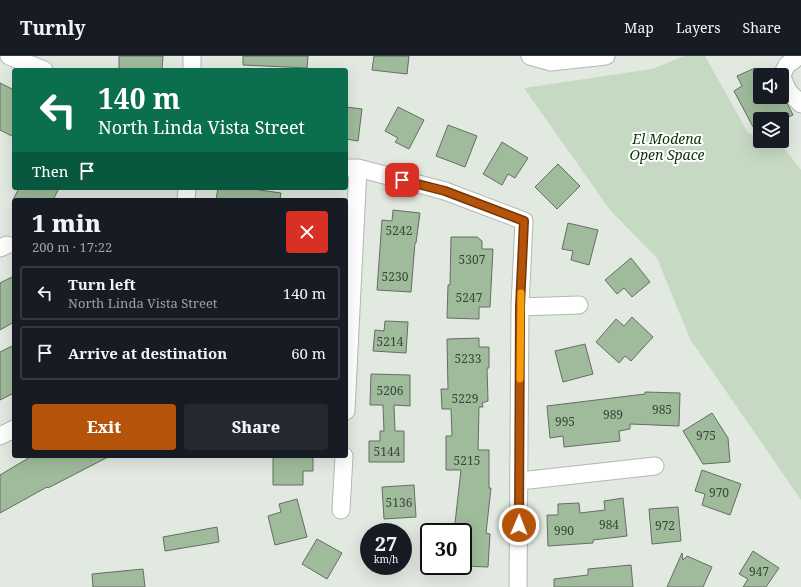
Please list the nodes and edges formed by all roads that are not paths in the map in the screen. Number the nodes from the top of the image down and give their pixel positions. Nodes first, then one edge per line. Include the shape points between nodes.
1 (9, 56) edge
2 (192, 56) edge
3 (530, 56) edge
4 (606, 56) edge
5 (799, 56) edge
6 (39, 68) edge
7 (192, 68) edge
8 (786, 68) edge
9 (789, 92) edge
10 (801, 104) edge
11 (352, 168) edge
12 (520, 306) junction
13 (578, 306) dead end
14 (348, 330) edge
15 (12, 430) edge
16 (0, 436) edge
17 (344, 458) edge
18 (655, 466) dead end
19 (520, 481) junction
20 (341, 510) dead end
21 (518, 587) edge

1 - 6 street
2 - 7 street
3 - 4 street via 551,62
5 - 8 street
9 - 10 street
11 - 12 street via 445,191 524,221
11 - 14 street
12 - 13 street
12 - 19 street
15 - 16 street
17 - 20 street
18 - 19 street
19 - 21 street

